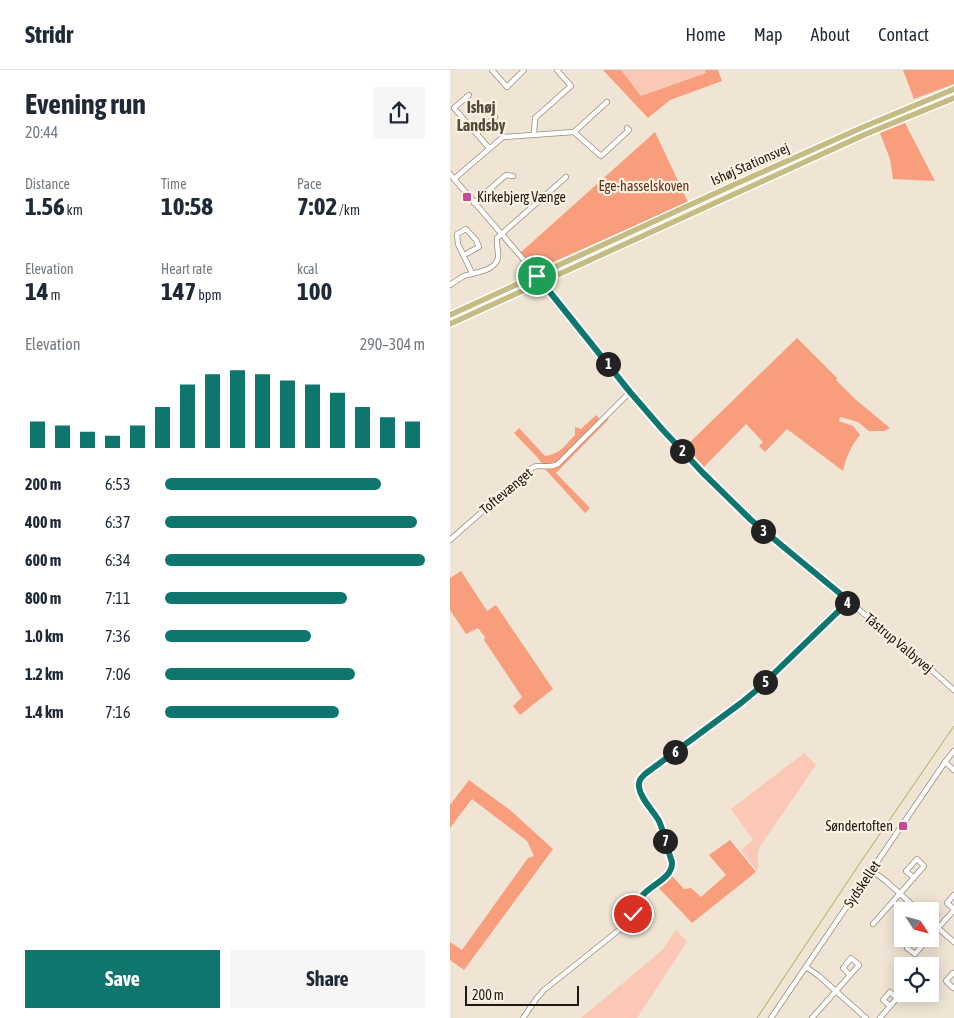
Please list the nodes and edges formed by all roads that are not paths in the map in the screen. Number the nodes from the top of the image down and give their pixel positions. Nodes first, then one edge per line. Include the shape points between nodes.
1 (492, 70) edge
2 (524, 70) edge
3 (557, 70) edge
4 (954, 90) edge
5 (469, 95) dead end
6 (954, 98) edge
7 (608, 102) dead end
8 (495, 117) dead end
9 (627, 128) dead end
10 (574, 132) junction
11 (477, 134) junction
12 (534, 134) junction
13 (489, 148) junction
14 (451, 176) edge
15 (513, 176) dead end
16 (566, 177) dead end
17 (474, 204) junction
18 (501, 235) junction
19 (464, 255) junction
20 (472, 273) junction
21 (537, 276) junction
22 (542, 282) junction
23 (450, 285) edge
24 (450, 316) edge
25 (450, 324) edge
26 (630, 392) junction
27 (450, 540) edge
28 (849, 601) junction
29 (954, 690) edge
30 (954, 752) edge
31 (945, 762) junction
32 (954, 770) edge
33 (871, 870) junction
34 (914, 878) dead end
35 (900, 894) junction
36 (954, 895) edge
37 (909, 902) edge
38 (954, 909) edge
39 (873, 924) dead end
40 (939, 927) edge
41 (939, 929) edge
42 (954, 942) edge
43 (806, 967) junction
44 (954, 974) edge
45 (850, 975) dead end
46 (954, 987) edge
47 (836, 991) junction
48 (890, 1006) dead end
49 (523, 1018) edge
50 (770, 1018) edge
51 (812, 1018) edge
52 (866, 1018) edge
53 (880, 1018) edge

1 - 2 street via 507,87
3 - 12 street via 571,86 535,118
4 - 21 main road, Ishøj Stationsvej via 861,128
5 - 11 street via 454,108
6 - 22 main road, Ishøj Stationsvej via 857,138
7 - 10 street
8 - 11 street
9 - 10 street via 629,130 600,156
10 - 12 street
11 - 13 street
12 - 13 street via 503,137
13 - 14 street
14 - 17 street, Tåstrup Valbyvej
15 - 17 street via 506,175
16 - 18 street
17 - 18 street, Tåstrup Valbyvej
18 - 20 street via 496,241 496,263 486,270
18 - 21 street, Tåstrup Valbyvej
19 - 19 street via 457,234 466,229 479,247
19 - 20 street
20 - 23 street
21 - 22 street, Tåstrup Valbyvej
21 - 24 main road, Ishøj Stationsvej
22 - 25 main road, Ishøj Stationsvej
22 - 26 street, Tåstrup Valbyvej
26 - 27 street, Toftevænget via 558,464 554,467 533,467
26 - 28 street, Tåstrup Valbyvej via 739,508
28 - 29 street, Tåstrup Valbyvej
28 - 49 street via 758,689 639,781 641,795 662,828 672,870 643,895 624,926 544,990
30 - 31 street, Sydskellet
31 - 32 street
31 - 33 street, Sydskellet
33 - 35 street
33 - 43 street, Sydskellet
34 - 35 street
35 - 37 street
35 - 39 street
36 - 38 street via 947,903
38 - 40 street
41 - 42 street
43 - 47 street
43 - 50 street, Sydskellet
44 - 46 street via 946,981
45 - 47 street
47 - 51 street
47 - 52 street
48 - 53 street

